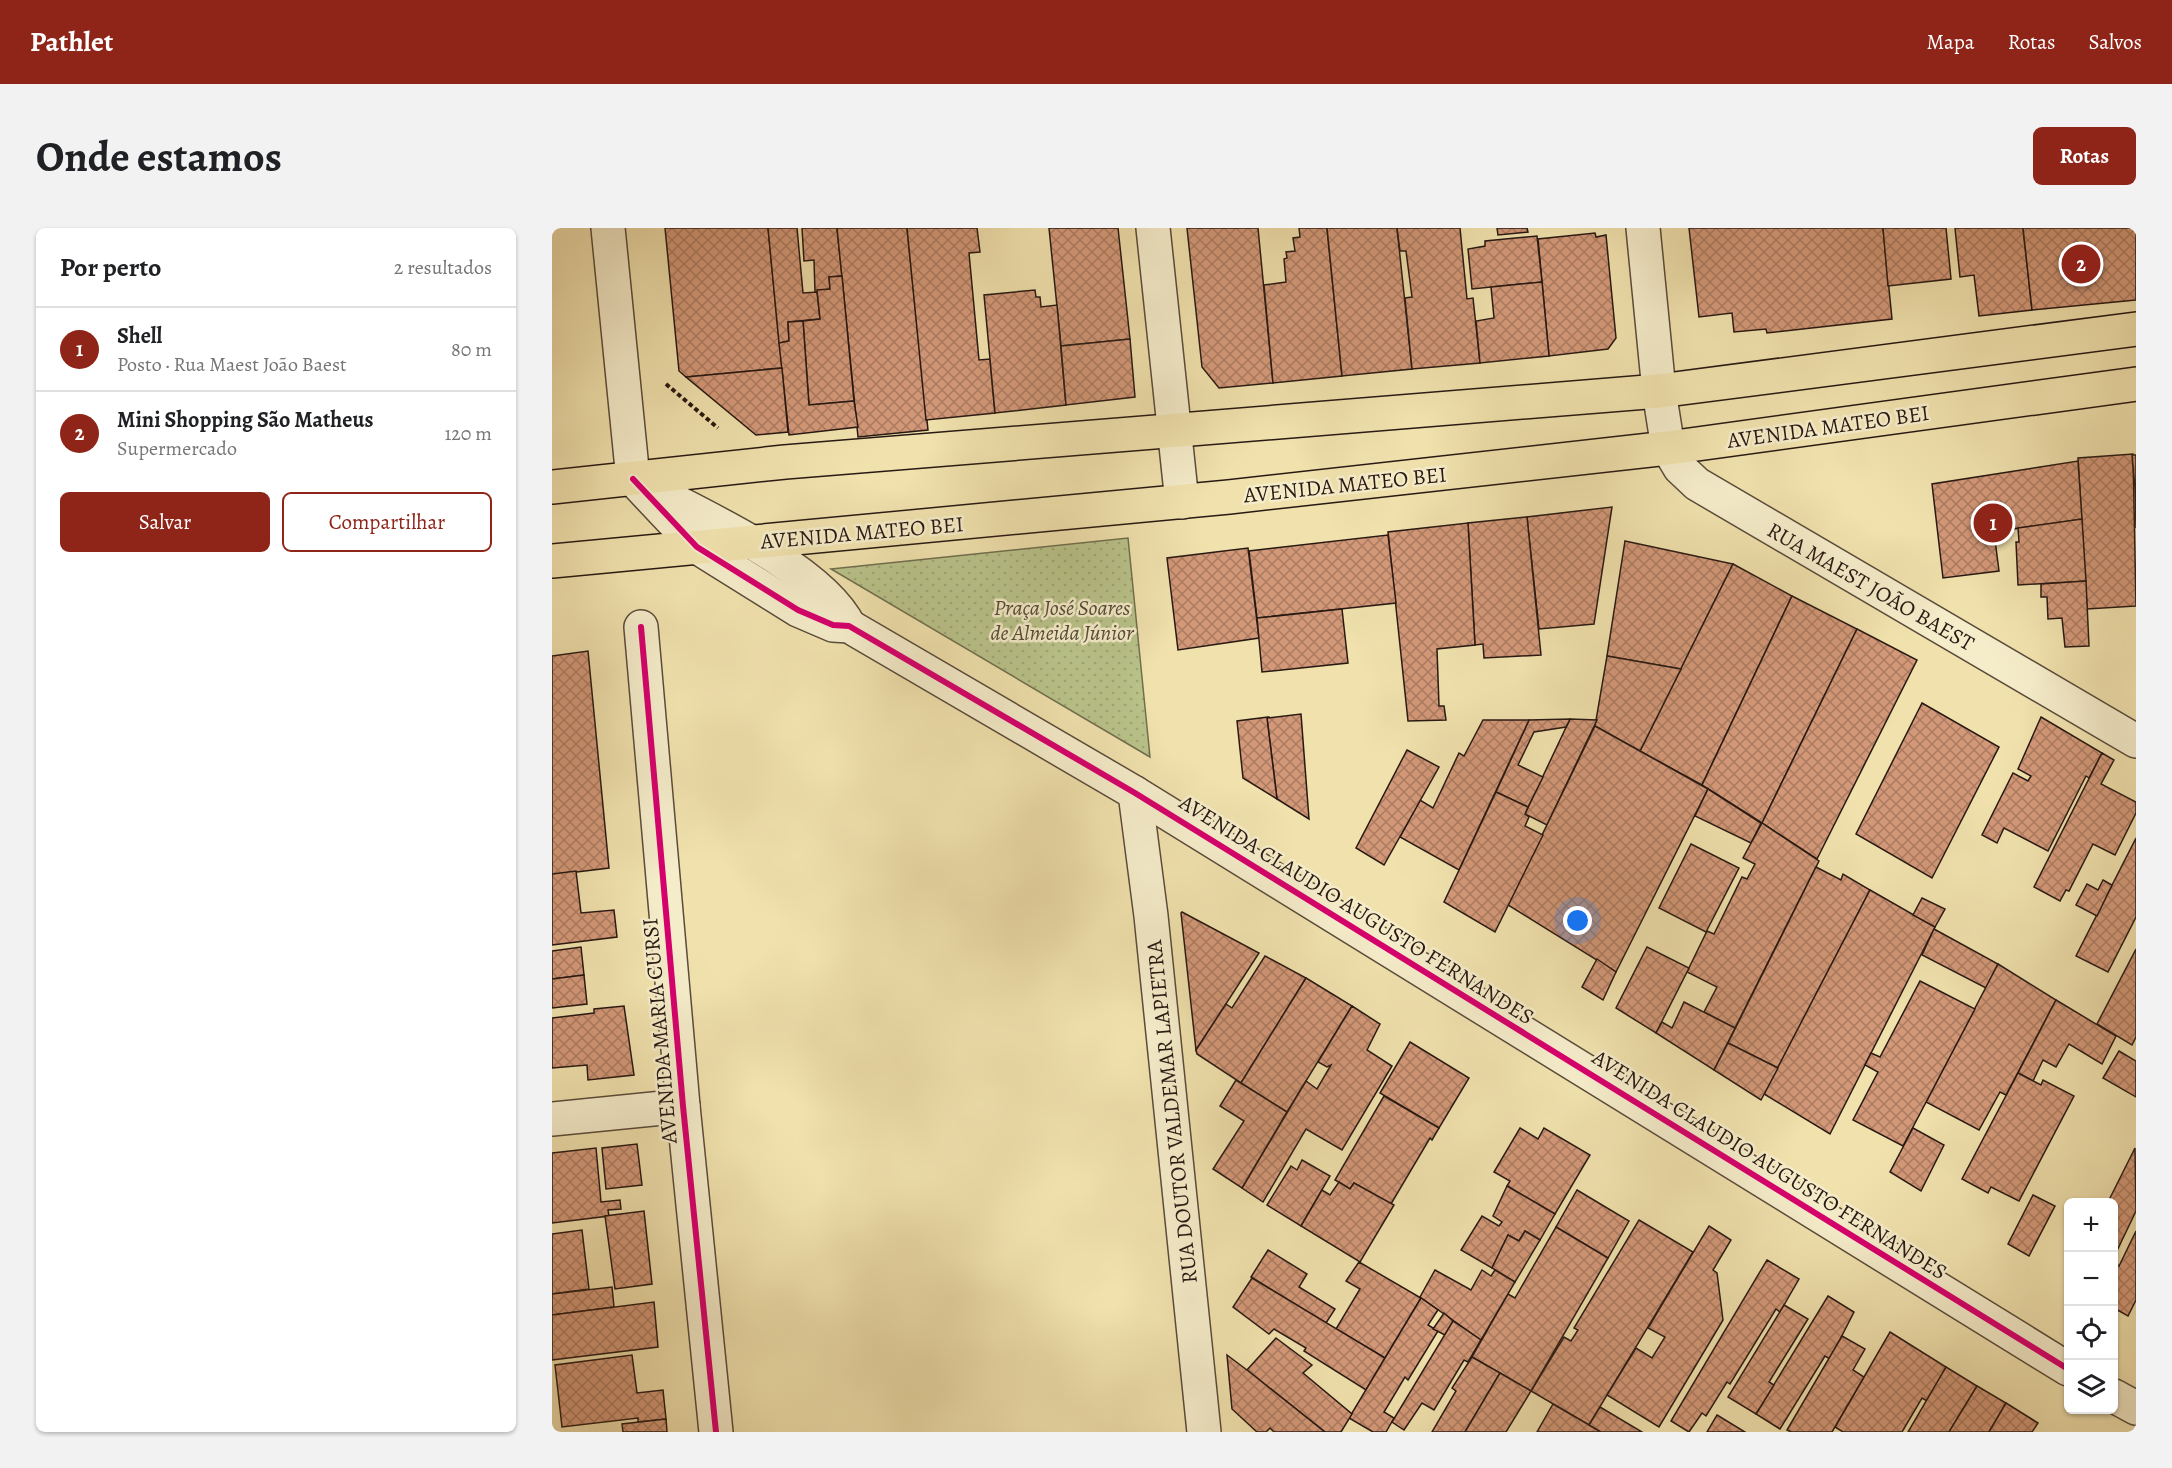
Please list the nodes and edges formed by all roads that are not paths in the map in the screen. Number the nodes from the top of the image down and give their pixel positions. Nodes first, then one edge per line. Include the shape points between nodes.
1 (608, 228) edge
2 (1153, 228) edge
3 (1643, 228) edge
4 (2136, 329) edge
5 (2136, 384) edge
6 (1659, 391) junction
7 (1174, 430) junction
8 (1668, 448) junction
9 (633, 479) junction
10 (552, 487) edge
11 (1182, 502) junction
12 (753, 542) junction
13 (697, 547) junction
14 (552, 561) edge
15 (849, 626) junction
16 (641, 627) dead end
17 (2136, 741) edge
18 (1135, 793) junction
19 (683, 1106) junction
20 (552, 1119) edge
21 (2064, 1367) edge
22 (2118, 1398) edge
23 (2136, 1408) edge
24 (716, 1432) edge
25 (1204, 1432) edge

1 - 9 street
2 - 7 street
3 - 6 street, RUA MAEST JOÃO BAEST
4 - 6 main road
5 - 8 main road, AVENIDA MATEO BEI
6 - 7 main road
6 - 8 street, RUA MAEST JOÃO BAEST
7 - 9 main road via 762,464
7 - 11 street
8 - 11 main road, AVENIDA MATEO BEI
8 - 17 street, RUA MAEST JOÃO BAEST via 1680,468 1697,484
9 - 10 main road
9 - 12 street, AVENIDA CLAUDIO AUGUSTO FERNANDES
9 - 13 street, AVENIDA CLAUDIO AUGUSTO FERNANDES
11 - 12 main road, AVENIDA MATEO BEI
12 - 13 main road, AVENIDA MATEO BEI
12 - 15 street, AVENIDA CLAUDIO AUGUSTO FERNANDES via 833,601
13 - 14 main road, AVENIDA MATEO BEI
13 - 15 street, AVENIDA CLAUDIO AUGUSTO FERNANDES via 798,610 832,625
15 - 18 street, AVENIDA CLAUDIO AUGUSTO FERNANDES
16 - 19 street, AVENIDA MARIA CURSI
18 - 21 street, AVENIDA CLAUDIO AUGUSTO FERNANDES
18 - 25 street, RUA DOUTOR VALDEMAR LAPIETRA
19 - 20 street
19 - 24 street, AVENIDA MARIA CURSI
22 - 23 street

